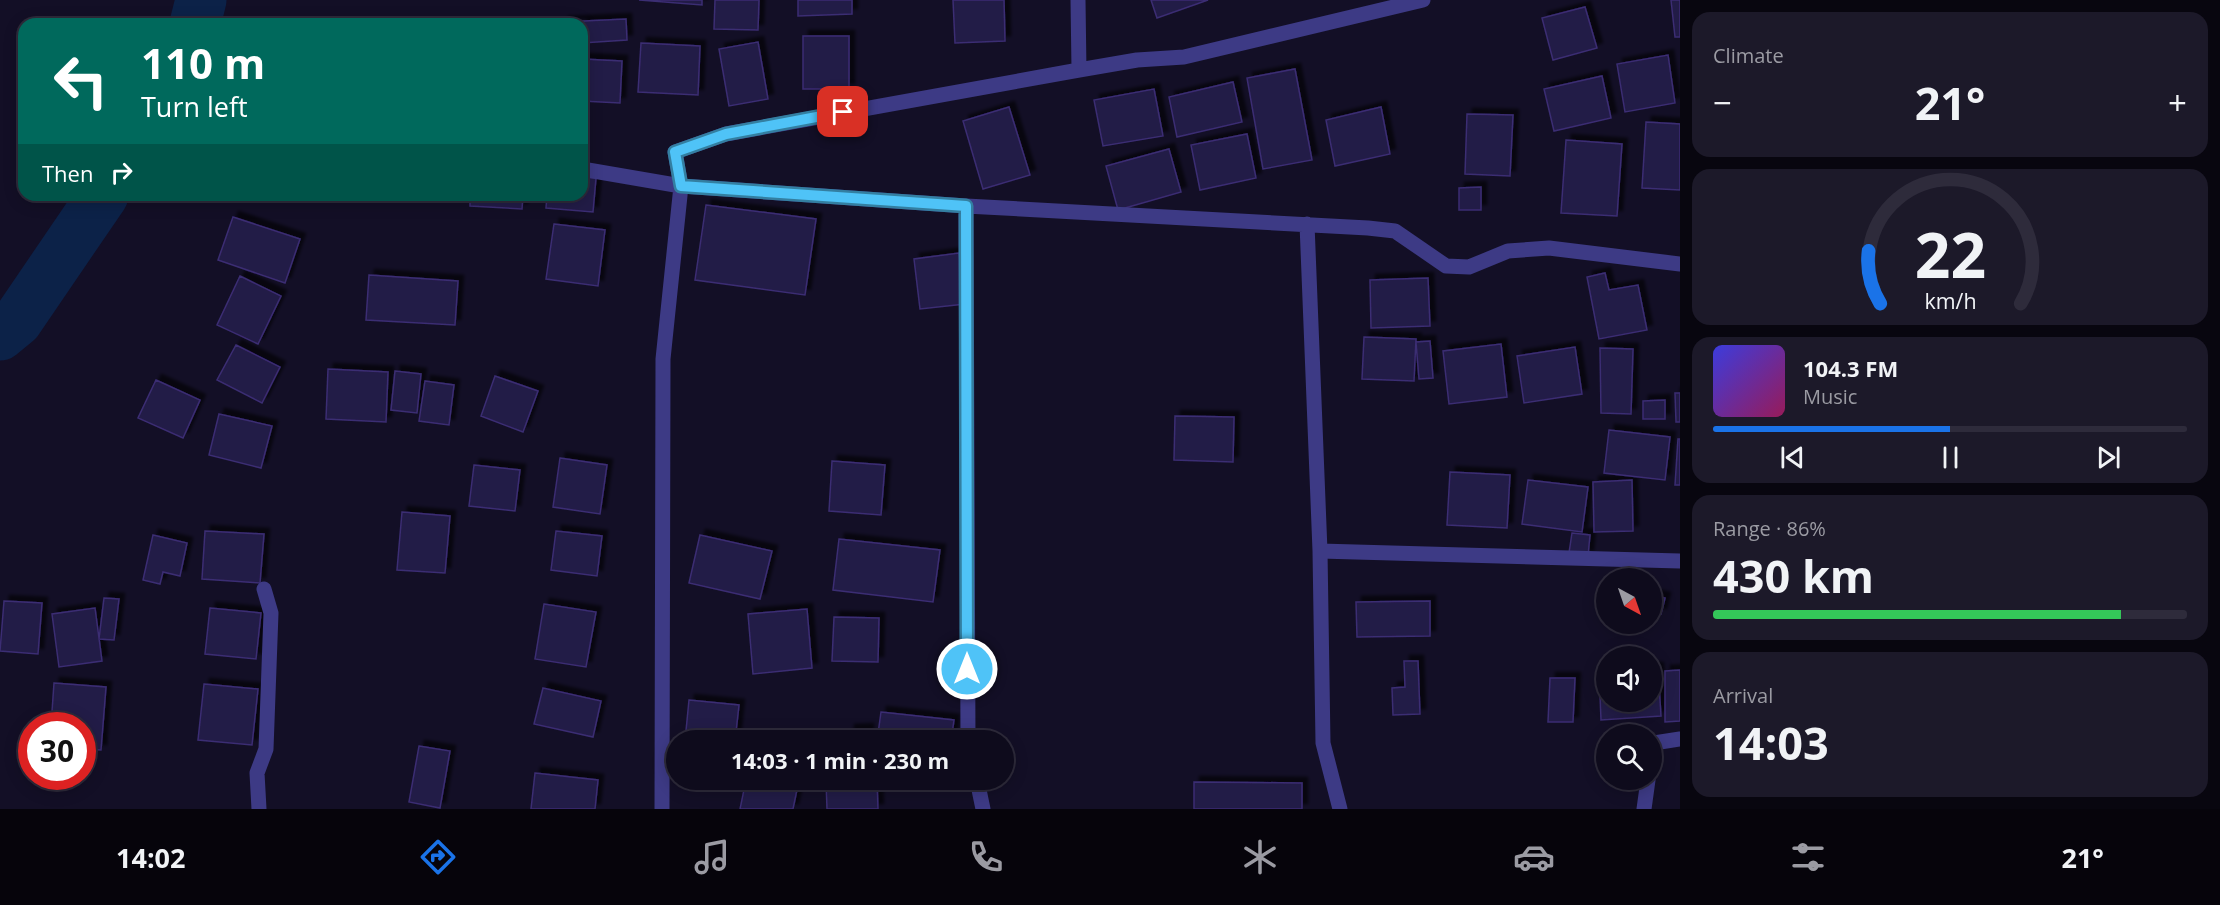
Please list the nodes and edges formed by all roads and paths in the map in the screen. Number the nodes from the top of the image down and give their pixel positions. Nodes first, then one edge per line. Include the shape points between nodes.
1 (1078, 0) edge
2 (1424, 0) edge
3 (1079, 70) junction
4 (588, 170) edge
5 (681, 186) junction
6 (966, 206) junction
7 (1307, 224) junction
8 (1680, 264) edge
9 (1320, 551) junction
10 (1680, 561) edge
11 (264, 589) dead end
12 (968, 730) edge
13 (1680, 739) edge
14 (1662, 742) edge
15 (979, 790) edge
16 (1647, 790) edge
17 (259, 809) edge
18 (662, 809) edge
19 (983, 809) edge
20 (1340, 809) edge
21 (1644, 809) edge

1 - 3 street
2 - 3 street via 1184,57
3 - 5 street via 726,134 675,152
4 - 5 street
5 - 6 street
5 - 18 street via 663,360
6 - 7 street
6 - 12 street
7 - 8 street via 1395,231 1446,266 1469,267 1508,251 1549,248
7 - 9 street
9 - 10 street
9 - 20 street via 1323,743
11 - 17 street via 271,613 266,749 256,773
13 - 14 street
15 - 19 street
16 - 21 street

